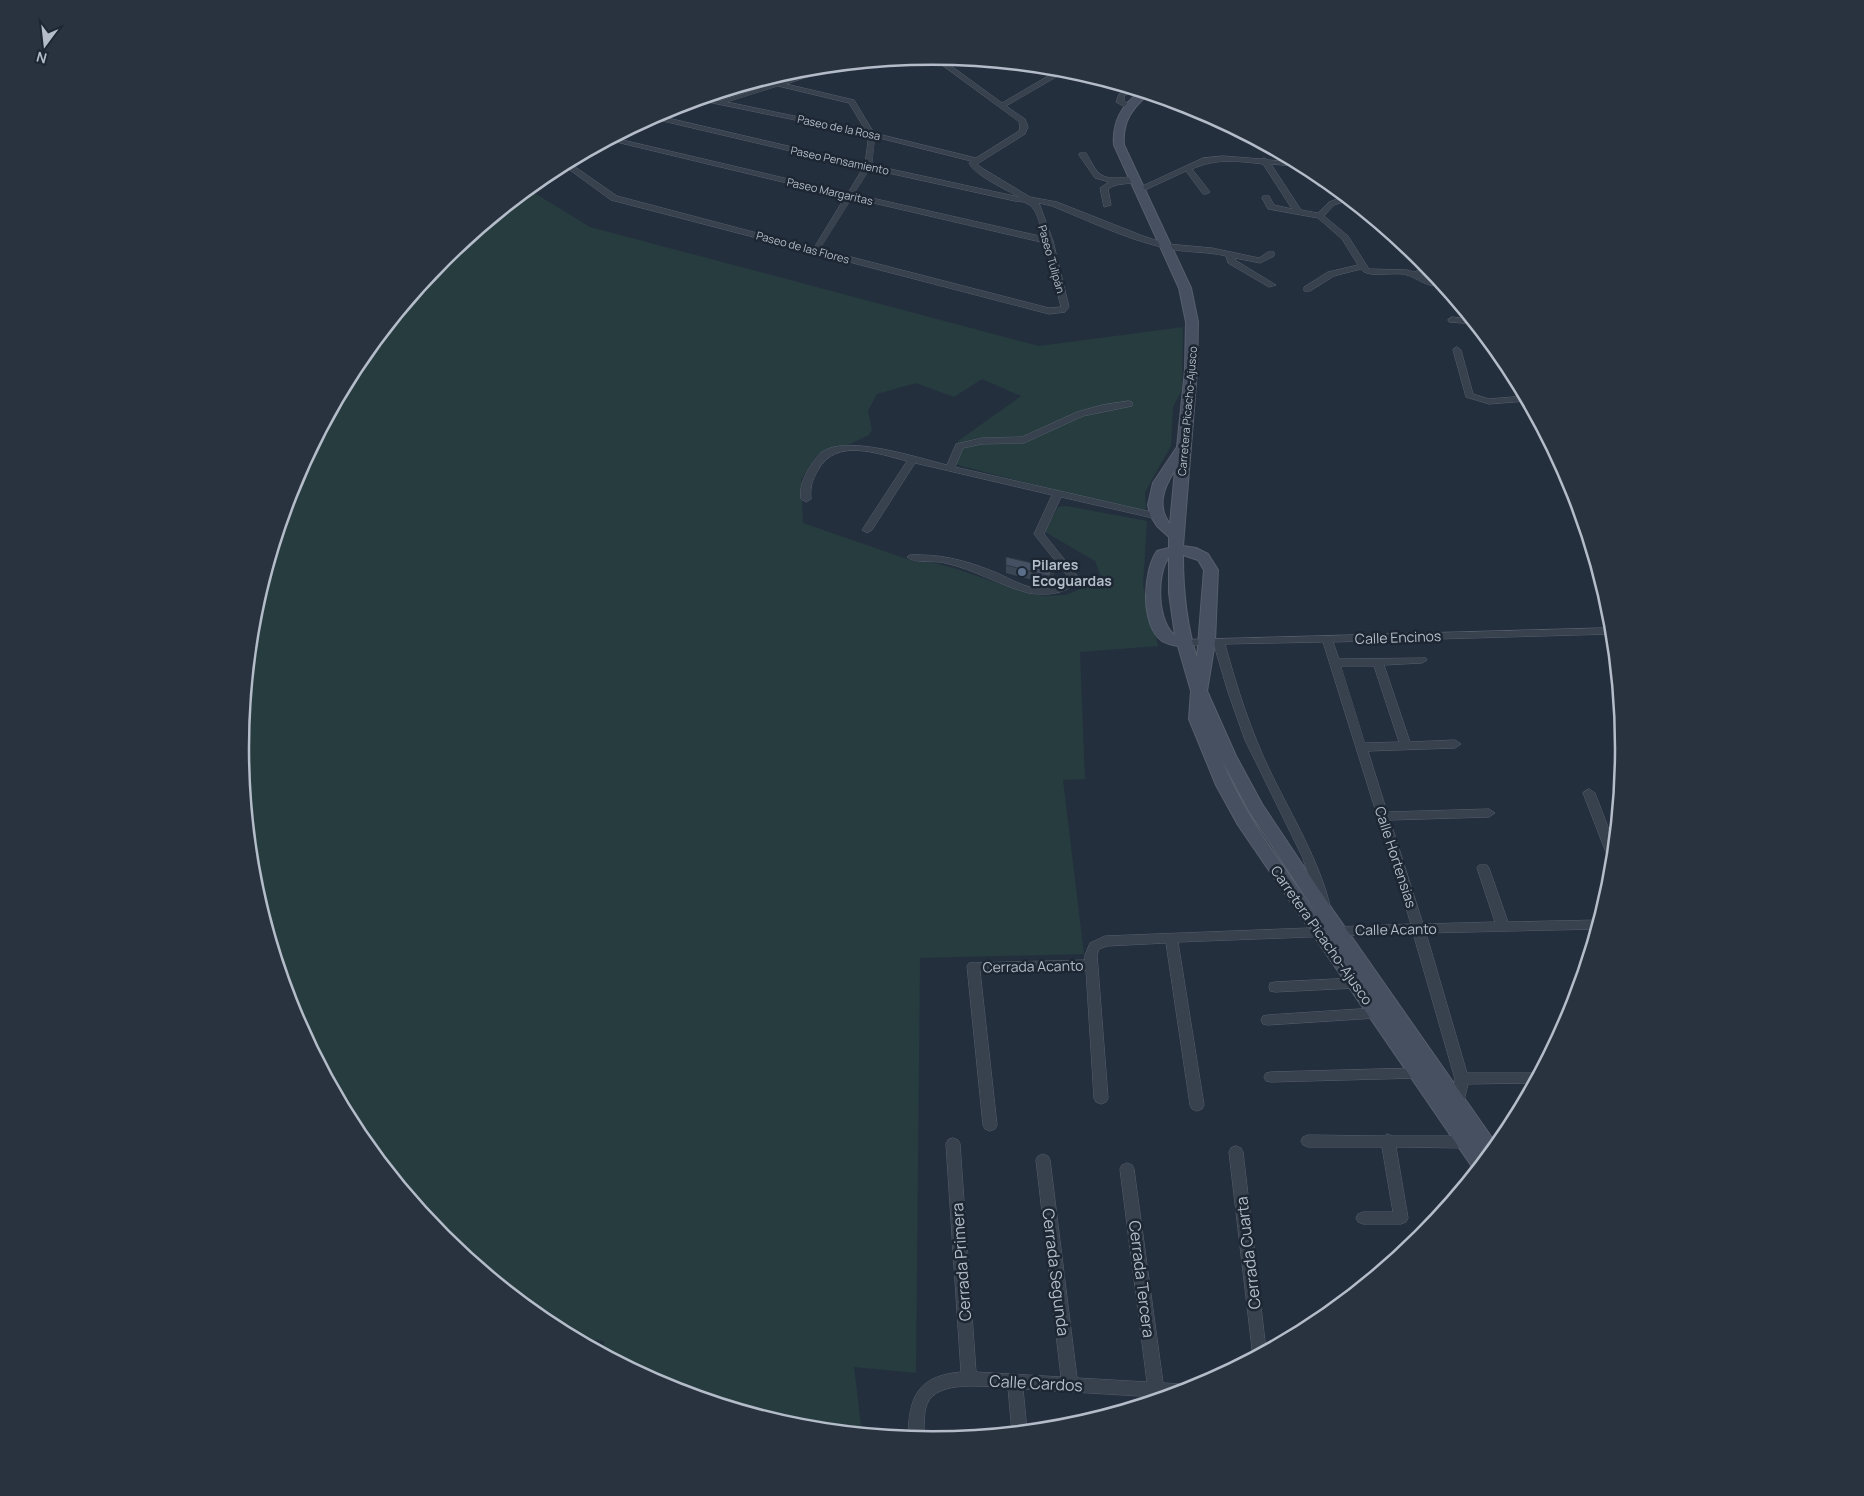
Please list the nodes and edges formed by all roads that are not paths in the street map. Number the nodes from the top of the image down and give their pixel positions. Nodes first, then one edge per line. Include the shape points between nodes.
1 (946, 65) edge
2 (1053, 76) edge
3 (788, 81) edge
4 (776, 84) junction
5 (1125, 93) edge
6 (1140, 97) edge
7 (714, 100) edge
8 (722, 102) junction
9 (1003, 105) junction
10 (1129, 107) junction
11 (665, 120) edge
12 (871, 134) junction
13 (619, 141) edge
14 (1083, 154) dead end
15 (976, 160) junction
16 (1264, 160) junction
17 (1284, 163) edge
18 (868, 166) junction
19 (572, 168) edge
20 (1188, 169) junction
21 (1115, 181) junction
22 (1138, 185) junction
23 (1206, 192) dead end
24 (850, 195) junction
25 (1028, 198) junction
26 (1266, 198) dead end
27 (1340, 200) edge
28 (1107, 205) dead end
29 (1298, 212) junction
30 (1320, 216) junction
31 (1048, 241) junction
32 (1167, 246) junction
33 (816, 250) junction
34 (1230, 253) junction
35 (1271, 254) dead end
36 (1363, 266) junction
37 (1421, 272) edge
38 (1413, 274) junction
39 (1431, 282) edge
40 (1272, 285) dead end
41 (1307, 289) dead end
42 (1050, 311) joint
43 (1452, 320) dead end
44 (1465, 321) edge
45 (1457, 350) dead end
46 (1518, 399) edge
47 (1129, 404) dead end
48 (1184, 448) junction
49 (913, 459) junction
50 (950, 468) junction
51 (1057, 494) junction
52 (806, 499) dead end
53 (1157, 516) junction
54 (867, 530) dead end
55 (1176, 543) junction
56 (912, 557) dead end
57 (1605, 631) edge
58 (1327, 639) junction
59 (1184, 642) junction
60 (1213, 642) junction
61 (1422, 660) dead end
62 (1378, 662) junction
63 (1335, 663) junction
64 (1199, 691) junction
65 (1455, 744) dead end
66 (1406, 745) junction
67 (1361, 747) junction
68 (1589, 793) dead end
69 (1488, 813) dead end
70 (1382, 816) junction
71 (1608, 842) edge
72 (1483, 868) dead end
73 (1592, 924) edge
74 (1327, 925) junction
75 (1503, 926) junction
76 (1418, 928) junction
77 (1171, 937) junction
78 (1092, 965) junction
79 (1356, 983) junction
80 (1275, 987) dead end
81 (1376, 1013) junction
82 (1268, 1020) dead end
83 (1418, 1073) junction
84 (1271, 1077) dead end
85 (1530, 1078) edge
86 (1462, 1080) junction
87 (1101, 1098) dead end
88 (1197, 1105) dead end
89 (1457, 1105) junction
90 (990, 1125) dead end
91 (1388, 1140) junction
92 (1308, 1141) dead end
93 (1465, 1142) junction
94 (953, 1144) dead end
95 (1487, 1146) edge
96 (1236, 1152) dead end
97 (1042, 1160) dead end
98 (1477, 1160) edge
99 (1127, 1168) dead end
100 (1363, 1218) dead end
101 (1258, 1347) edge
102 (969, 1379) junction
103 (1015, 1382) junction
104 (1070, 1385) junction
105 (1156, 1390) junction
106 (1164, 1390) edge
107 (1019, 1425) edge
108 (916, 1430) edge

1 - 9 street
2 - 9 street
3 - 4 street
4 - 8 street
4 - 12 street via 852,100
5 - 10 street via 1120,102
6 - 10 main road, Carretera Picacho-Ajusco
7 - 8 street, Paseo de la Rosa
8 - 12 street, Paseo de la Rosa
9 - 15 street via 1022,121 1022,132
10 - 22 main road, Carretera Picacho-Ajusco via 1117,135
11 - 18 street, Paseo Pensamiento
12 - 15 street, Paseo de la Rosa
12 - 18 street
13 - 24 street, Paseo Margaritas
14 - 21 street via 1098,176
15 - 25 street via 973,163 979,170
16 - 17 street
16 - 20 street via 1206,160
16 - 29 street
18 - 24 street
18 - 25 street, Paseo Pensamiento via 1015,198
19 - 33 street, Paseo de las Flores via 614,198
20 - 22 street
20 - 23 street
21 - 22 street
21 - 28 street via 1104,188
22 - 32 main road, Carretera Picacho-Ajusco
24 - 31 street, Paseo Margaritas
24 - 33 street
25 - 31 street, Paseo Tulipán via 1036,205
25 - 32 street via 1054,204
26 - 29 street via 1271,207
27 - 30 street via 1329,204
29 - 30 street
30 - 36 street via 1345,238
31 - 42 street, Paseo Tulipán via 1065,304 1062,310
32 - 34 street
32 - 48 main road, Carretera Picacho-Ajusco via 1184,288 1192,322
33 - 42 street, Paseo de las Flores
34 - 35 street via 1260,261
34 - 40 street via 1232,261
36 - 38 street via 1370,272
36 - 41 street via 1330,274
37 - 38 street
38 - 39 street
43 - 44 street
45 - 46 street via 1469,395 1484,401
47 - 50 street via 1080,414 1024,440 982,441 959,446
48 - 53 main road via 1170,467 1155,498
48 - 55 main road, Carretera Picacho-Ajusco
49 - 50 street
49 - 52 street via 858,447 826,453 804,485
49 - 54 street
50 - 51 street
51 - 53 street
51 - 56 street via 1039,534 1075,579 1064,588 1051,592 1032,590 983,571 935,558
53 - 55 main road
55 - 59 main road, Carretera Picacho-Ajusco via 1176,593
55 - 59 main road via 1162,554 1156,564 1152,591 1154,608 1164,635
55 - 60 main road via 1208,560
57 - 58 street, Calle Encinos
58 - 60 street, Calle Encinos
58 - 63 street, Calle Hortensias
59 - 60 street, Calle Encinos
59 - 64 main road, Carretera Picacho-Ajusco
60 - 64 main road
60 - 74 street via 1264,771 1321,885
61 - 62 street
62 - 63 street
62 - 66 street
63 - 67 street, Calle Hortensias
64 - 74 main road, Carretera Picacho-Ajusco via 1197,718 1224,785 1244,821
65 - 66 street
66 - 67 street
67 - 70 street, Calle Hortensias
68 - 71 street
69 - 70 street
70 - 76 street, Calle Hortensias
72 - 75 street
73 - 75 street, Calle Acanto
74 - 76 street, Calle Acanto
74 - 77 street, Calle Acanto
74 - 79 main road, Carretera Picacho-Ajusco
74 - 89 main road, Carretera Picacho-Ajusco
75 - 76 street, Calle Acanto
76 - 86 street, Calle Hortensias
77 - 78 street, Calle Acanto via 1105,941 1094,946
77 - 88 street
78 - 87 street
78 - 90 street, Cerrada Acanto via 973,966
79 - 80 street
79 - 81 main road, Carretera Picacho-Ajusco
81 - 82 street
81 - 83 main road, Carretera Picacho-Ajusco
83 - 84 street
83 - 93 main road, Carretera Picacho-Ajusco
85 - 86 street
86 - 89 street, Calle Hortensias
89 - 95 main road, Carretera Picacho-Ajusco
91 - 92 street
91 - 93 street
91 - 100 street via 1401,1218
93 - 98 main road, Carretera Picacho-Ajusco
94 - 102 street, Cerrada Primera
96 - 101 street, Cerrada Cuarta
97 - 104 street, Cerrada Segunda
99 - 105 street, Cerrada Tercera
102 - 103 street, Calle Cardos
102 - 108 street, Calle Cardos via 946,1380 932,1385 918,1408
103 - 104 street, Calle Cardos
103 - 107 street
104 - 105 street, Calle Cardos
105 - 106 street, Calle Cardos

